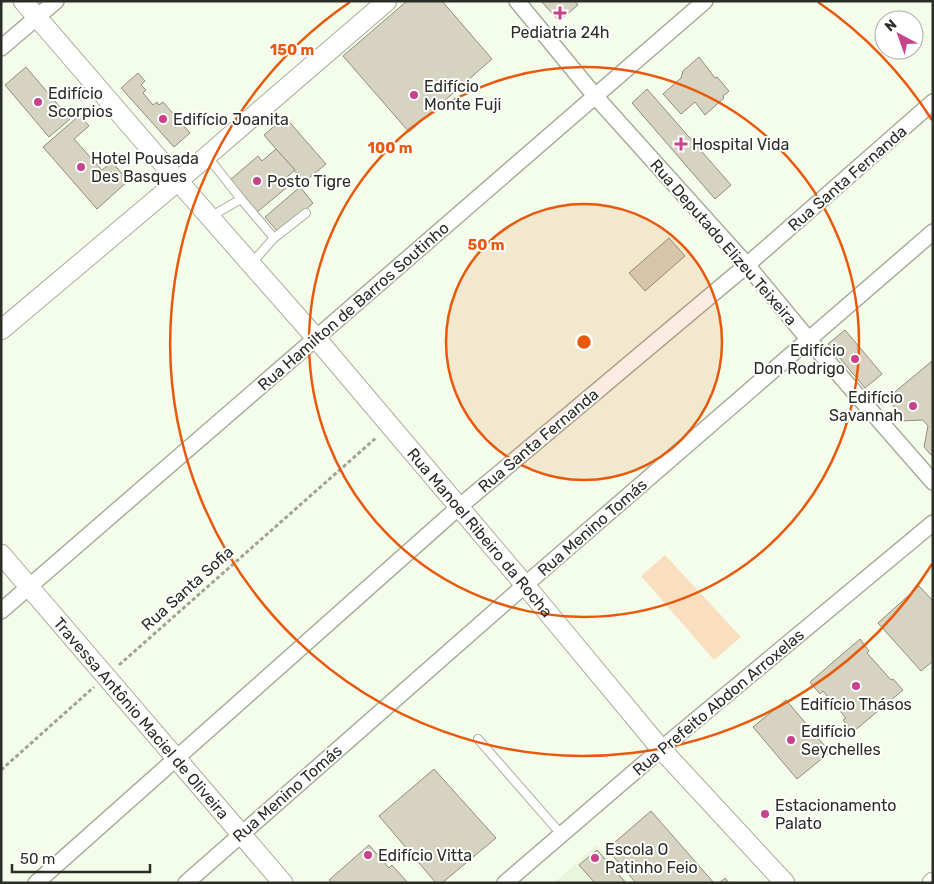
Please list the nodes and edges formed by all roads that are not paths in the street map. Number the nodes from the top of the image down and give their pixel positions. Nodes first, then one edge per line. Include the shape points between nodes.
1 (23, 1) edge
2 (56, 1) edge
3 (387, 1) edge
4 (517, 1) edge
5 (705, 1) edge
6 (37, 18) junction
7 (1, 48) edge
8 (595, 96) junction
9 (933, 102) edge
10 (207, 156) junction
11 (178, 181) junction
12 (240, 199) junction
13 (306, 213) dead end
14 (210, 218) junction
15 (933, 232) edge
16 (274, 238) junction
17 (251, 264) junction
18 (747, 265) junction
19 (1, 330) edge
20 (316, 338) junction
21 (809, 340) junction
22 (933, 482) edge
23 (459, 507) junction
24 (933, 523) edge
25 (1, 554) edge
26 (525, 585) junction
27 (29, 587) junction
28 (1, 611) edge
29 (478, 739) dead end
30 (661, 749) junction
31 (177, 759) junction
32 (241, 834) junction
33 (561, 834) junction
34 (36, 883) edge
35 (186, 883) edge
36 (283, 883) edge
37 (506, 883) edge
38 (785, 883) edge

1 - 6 street, Rua Manoel Ribeiro da Rocha
2 - 6 street
3 - 10 street
4 - 8 street, Rua Deputado Elizeu Teixeira
5 - 8 street, Rua Hamilton de Barros Soutinho
6 - 7 street
6 - 11 street, Rua Manoel Ribeiro da Rocha
8 - 18 street, Rua Deputado Elizeu Teixeira
8 - 20 street, Rua Hamilton de Barros Soutinho
9 - 18 street, Rua Santa Fernanda
10 - 11 street
10 - 12 lane
11 - 14 street, Rua Manoel Ribeiro da Rocha
11 - 19 street
12 - 14 lane
12 - 16 lane
13 - 16 lane
14 - 17 street, Rua Manoel Ribeiro da Rocha
15 - 21 street, Rua Menino Tomás
16 - 17 lane
17 - 20 street, Rua Manoel Ribeiro da Rocha
18 - 21 street, Rua Deputado Elizeu Teixeira
18 - 23 street, Rua Santa Fernanda
20 - 23 street, Rua Manoel Ribeiro da Rocha
20 - 27 street, Rua Hamilton de Barros Soutinho
21 - 22 street, Rua Deputado Elizeu Teixeira
21 - 26 street, Rua Menino Tomás
23 - 26 street, Rua Manoel Ribeiro da Rocha
23 - 31 street, Rua Santa Fernanda
24 - 30 street, Rua Prefeito Abdon Arroxelas
25 - 27 street, Travessa Antônio Maciel de Oliveira
26 - 30 street, Rua Manoel Ribeiro da Rocha
26 - 32 street, Rua Menino Tomás
27 - 28 street, Rua Hamilton de Barros Soutinho
27 - 31 street, Travessa Antônio Maciel de Oliveira
29 - 33 lane
30 - 33 street, Rua Prefeito Abdon Arroxelas
30 - 38 street, Rua Manoel Ribeiro da Rocha
31 - 32 street, Travessa Antônio Maciel de Oliveira
31 - 34 street, Rua Santa Fernanda
32 - 35 street, Rua Menino Tomás
32 - 36 street, Travessa Antônio Maciel de Oliveira
33 - 37 street, Rua Prefeito Abdon Arroxelas

